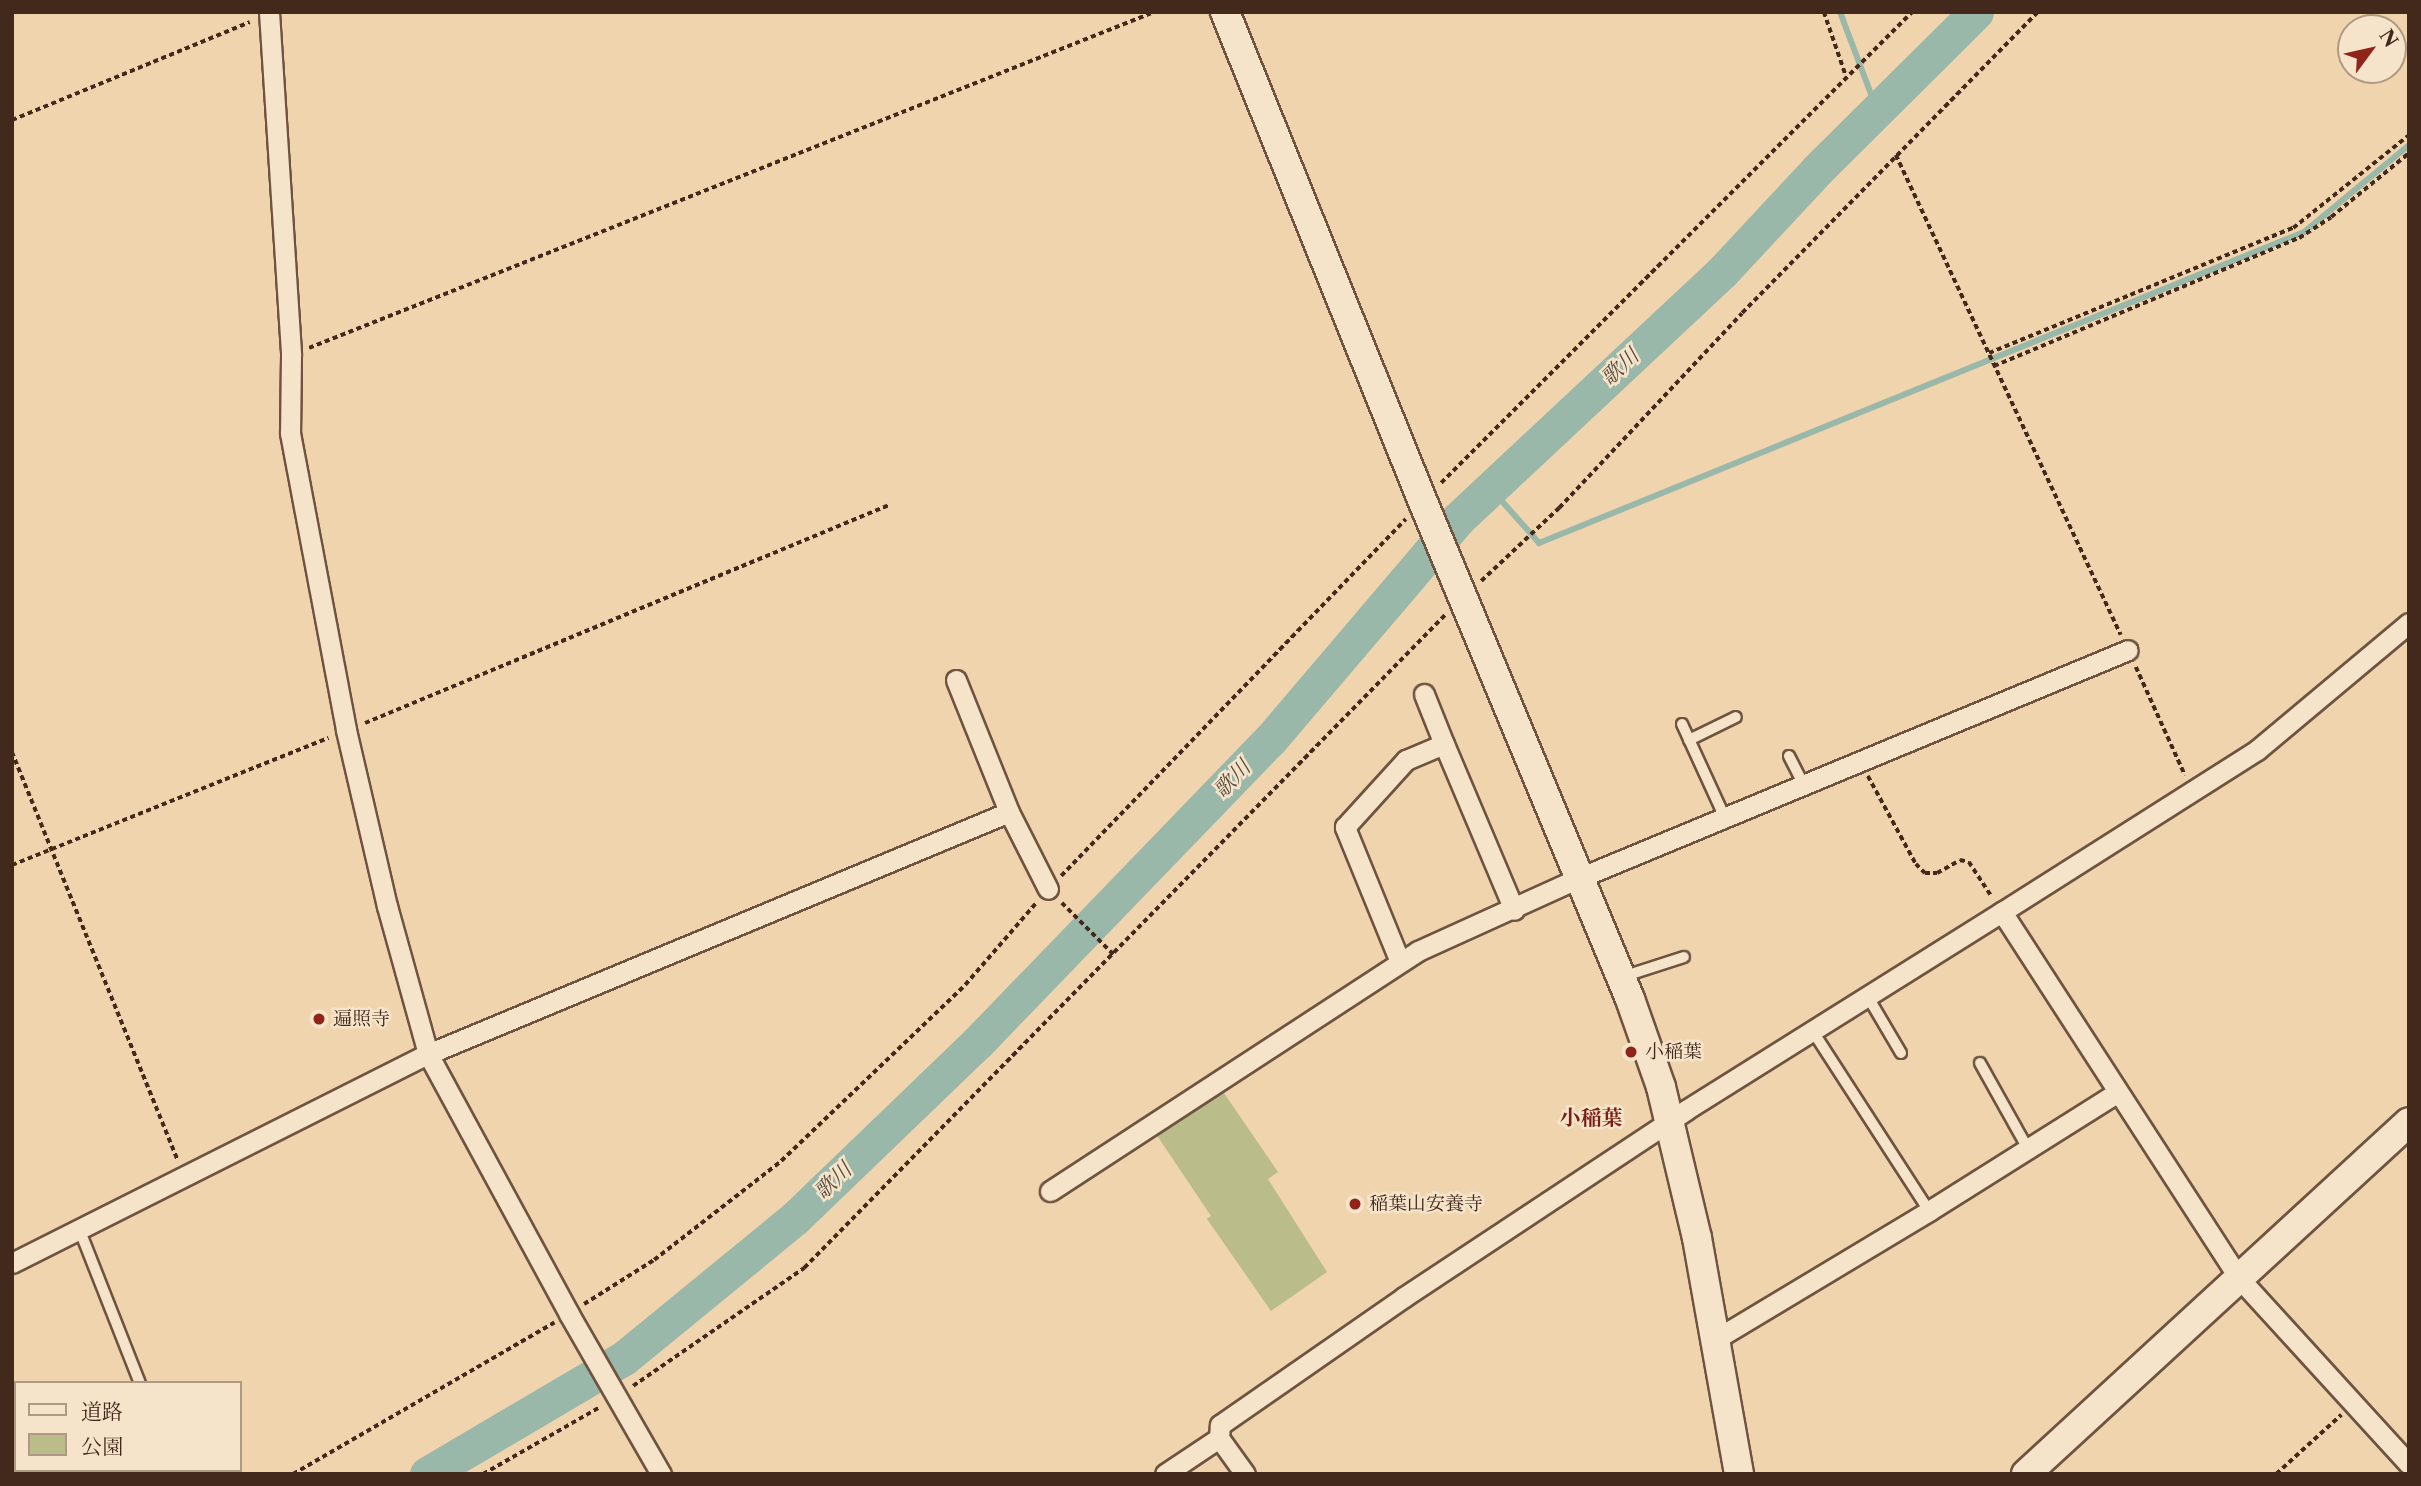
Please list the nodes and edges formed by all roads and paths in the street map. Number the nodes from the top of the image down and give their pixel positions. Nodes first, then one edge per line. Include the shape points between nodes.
1 (1154, 12) edge
2 (1225, 12) edge
3 (1824, 12) edge
4 (1912, 12) edge
5 (2038, 12) edge
6 (269, 13) edge
7 (1847, 77) junction
8 (12, 120) edge
9 (2409, 135) edge
10 (2409, 153) edge
11 (1896, 155) junction
12 (1989, 353) junction
13 (291, 355) junction
14 (1994, 366) junction
15 (889, 505) dead end
16 (1425, 509) junction
17 (1461, 592) junction
18 (2409, 623) edge
19 (2128, 650) junction
20 (956, 681) dead end
21 (1424, 694) dead end
22 (1736, 717) dead end
23 (1682, 724) dead end
24 (346, 730) junction
25 (1689, 740) junction
26 (1444, 744) junction
27 (12, 752) edge
28 (1789, 756) dead end
29 (1860, 762) junction
30 (1804, 786) junction
31 (2193, 791) junction
32 (1009, 812) junction
33 (1726, 819) junction
34 (52, 849) junction
35 (12, 865) edge
36 (1579, 878) junction
37 (1048, 889) junction
38 (1514, 910) junction
39 (2002, 912) junction
40 (1115, 956) junction
41 (1685, 957) dead end
42 (1400, 962) junction
43 (1621, 978) junction
44 (1868, 998) junction
45 (1812, 1030) junction
46 (1901, 1053) dead end
47 (428, 1054) junction
48 (1980, 1063) dead end
49 (2118, 1091) junction
50 (1671, 1120) junction
51 (2409, 1122) edge
52 (2027, 1147) junction
53 (184, 1177) junction
54 (1050, 1191) dead end
55 (1929, 1211) junction
56 (80, 1231) junction
57 (12, 1263) edge
58 (2238, 1277) junction
59 (569, 1314) junction
60 (1716, 1339) junction
61 (139, 1381) edge
62 (617, 1398) junction
63 (2353, 1404) junction
64 (1219, 1438) junction
65 (2409, 1464) edge
66 (293, 1474) edge
67 (483, 1474) edge
68 (662, 1474) edge
69 (1164, 1474) edge
70 (1245, 1474) edge
71 (1740, 1474) edge
72 (2026, 1474) edge
73 (2276, 1474) edge

1 - 13 path
2 - 16 street
3 - 7 path
4 - 7 path
5 - 11 path
6 - 8 path
6 - 13 street
7 - 16 path
9 - 12 path via 2292,228
10 - 14 path via 2299,238
11 - 12 path
11 - 17 path via 1559,508
12 - 14 path
13 - 24 street via 290,433
14 - 19 path
15 - 24 path
16 - 17 street
16 - 37 path
17 - 36 street
17 - 40 path
18 - 31 street via 2257,750
19 - 29 street
19 - 31 path
20 - 32 street
21 - 26 street
22 - 25 lane
23 - 25 lane
24 - 34 path
24 - 47 street
25 - 33 lane
26 - 38 street via 1472,829
26 - 42 street via 1406,760 1345,827
27 - 34 path
28 - 30 lane
29 - 30 street
29 - 39 path via 1916,864 1926,873 1937,873 1960,860 1969,862
30 - 33 street
31 - 39 street
32 - 37 street
32 - 47 street
33 - 36 street
34 - 35 path
34 - 53 path
36 - 38 street
36 - 43 street
37 - 40 path
37 - 59 path via 965,985 781,1161 654,1260
38 - 42 street
39 - 44 street
39 - 49 street
40 - 62 path via 804,1268
41 - 43 lane
42 - 54 street
43 - 50 street
44 - 45 street
44 - 46 lane
45 - 50 street
45 - 55 lane
47 - 53 street
47 - 59 street
48 - 52 lane
49 - 52 street
49 - 58 street
50 - 60 street
50 - 64 street via 1220,1425
51 - 58 street
52 - 55 street
53 - 56 street
55 - 60 street
56 - 57 street
56 - 61 lane
58 - 63 street
58 - 72 street
59 - 62 street
59 - 66 path
60 - 71 street
62 - 67 path
62 - 68 street
63 - 65 street
63 - 73 path
64 - 69 street
64 - 70 street

